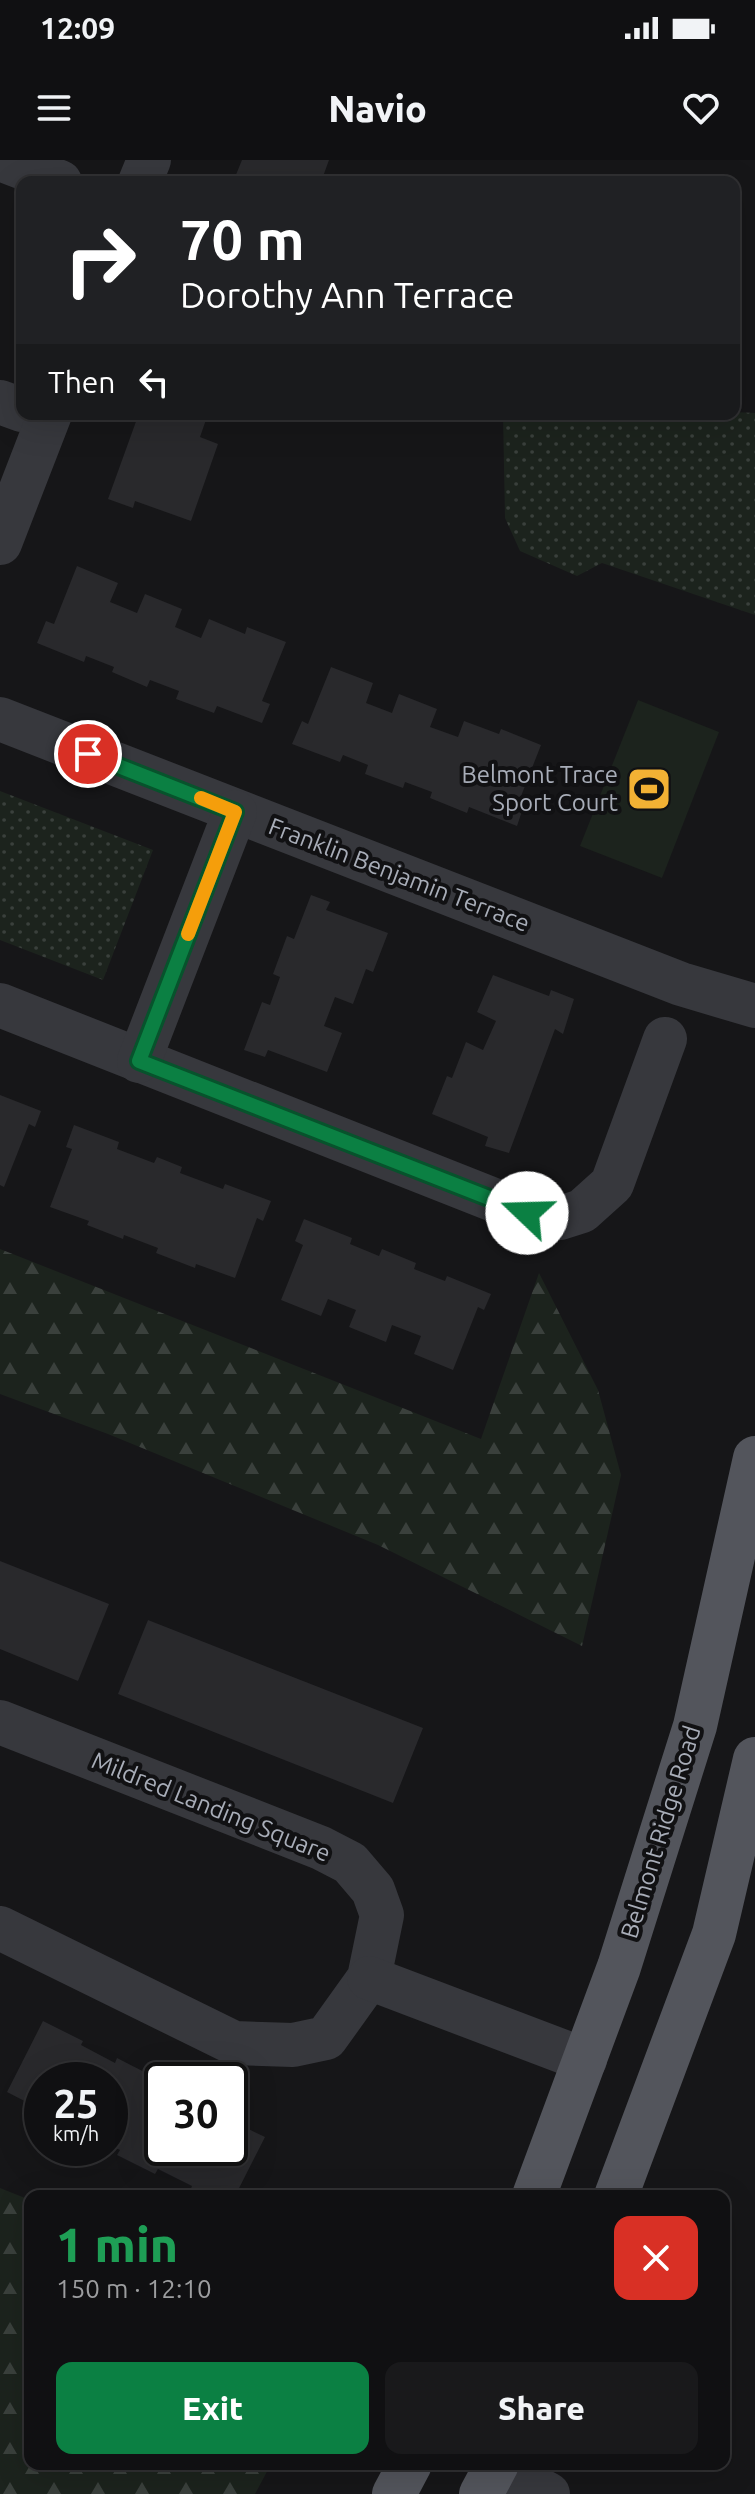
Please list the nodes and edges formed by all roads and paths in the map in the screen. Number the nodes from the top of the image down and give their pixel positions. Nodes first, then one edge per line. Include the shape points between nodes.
1 (3, 160) edge
2 (44, 176) edge
3 (37, 420) edge
4 (0, 543) edge
5 (0, 719) edge
6 (235, 812) junction
7 (0, 1005) edge
8 (755, 1006) edge
9 (665, 1039) dead end
10 (139, 1061) junction
11 (755, 1458) edge
12 (0, 1722) edge
13 (755, 1759) edge
14 (0, 1928) edge
15 (369, 1978) junction
16 (585, 2060) junction
17 (536, 2190) edge
18 (618, 2190) edge
19 (407, 2470) edge
20 (491, 2475) edge
21 (394, 2494) edge
22 (548, 2494) edge

1 - 2 street
3 - 4 street
5 - 6 street, Franklin Benjamin Terrace
6 - 8 street, Franklin Benjamin Terrace via 681,984
6 - 10 street
7 - 10 street
9 - 10 street via 612,1184 582,1211 560,1218 527,1213
11 - 16 main road, Belmont Ridge Road via 695,1726
12 - 15 street, Mildred Landing Square via 350,1863 373,1890 382,1915
13 - 18 main road via 714,1934
14 - 15 street, Mildred Landing Square via 234,2043 293,2045 326,2038
15 - 16 street
16 - 17 main road, Belmont Ridge Road
19 - 21 main road
20 - 22 street

